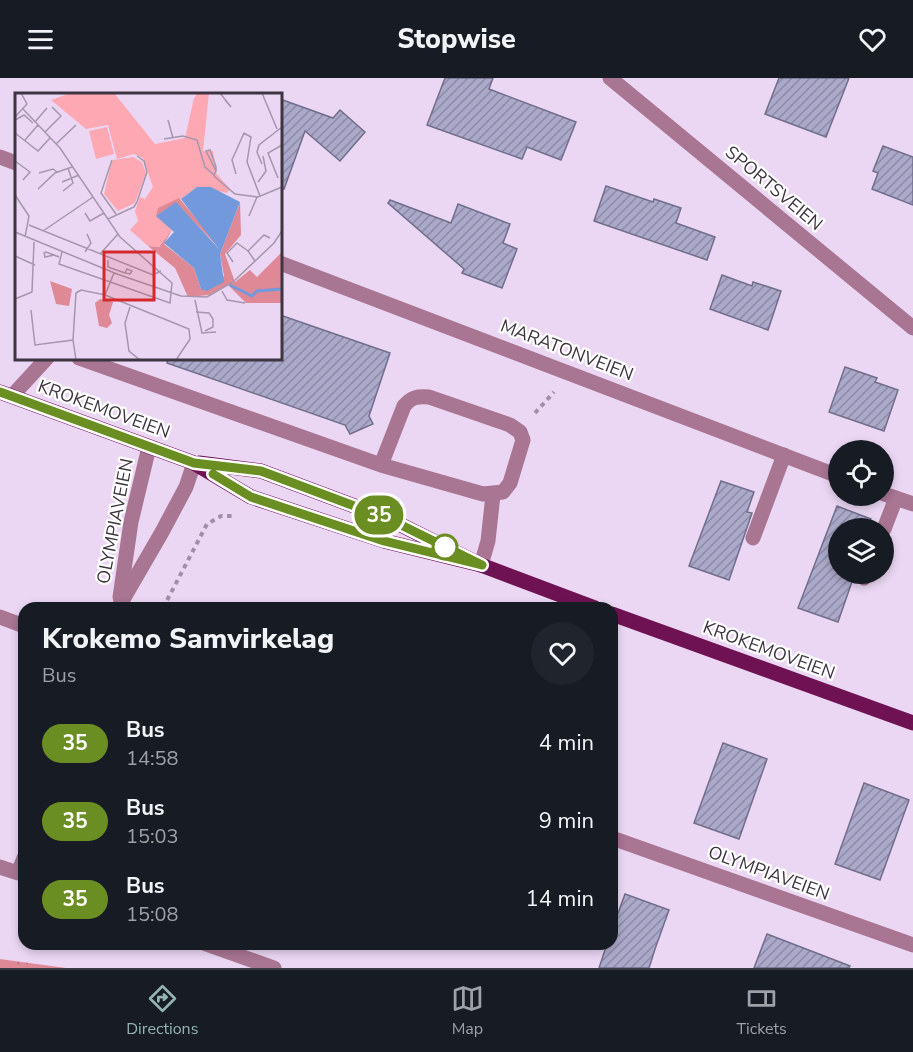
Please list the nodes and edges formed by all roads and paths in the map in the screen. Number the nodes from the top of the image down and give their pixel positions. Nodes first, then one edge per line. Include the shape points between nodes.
1 (610, 78) edge
2 (0, 157) edge
3 (15, 163) edge
4 (282, 264) edge
5 (913, 328) edge
6 (46, 360) edge
7 (85, 360) edge
8 (583, 377) junction
9 (6, 394) edge
10 (520, 432) junction
11 (149, 447) junction
12 (784, 455) junction
13 (194, 463) junction
14 (381, 465) junction
15 (828, 472) edge
16 (493, 495) junction
17 (894, 497) edge
18 (913, 504) edge
19 (244, 516) dead end
20 (753, 538) dead end
21 (482, 565) junction
22 (119, 602) edge
23 (121, 602) edge
24 (166, 602) edge
25 (579, 602) edge
26 (618, 616) edge
27 (0, 617) edge
28 (18, 624) edge
29 (913, 723) edge
30 (618, 839) edge
31 (0, 867) edge
32 (18, 873) edge
33 (913, 945) edge
34 (223, 950) edge
35 (273, 968) edge

1 - 5 street, SPORTSVEIEN
2 - 3 street
4 - 8 street, MARATONVEIEN
6 - 9 street
7 - 14 street
8 - 10 path via 546,398
8 - 12 street, MARATONVEIEN
9 - 11 main road, KROKEMOVEIEN
10 - 14 street via 510,425 417,396 404,406
10 - 16 street via 523,447 510,483 503,492
11 - 13 main road, KROKEMOVEIEN
11 - 22 street, OLYMPIAVEIEN via 131,522
12 - 15 street, MARATONVEIEN
12 - 20 street
13 - 21 main road, KROKEMOVEIEN via 251,497 384,541
13 - 21 main road, KROKEMOVEIEN via 261,471 389,519
13 - 23 street, OLYMPIAVEIEN via 162,532
14 - 16 street
16 - 21 street
17 - 18 street
19 - 24 path via 221,516 207,524
21 - 25 main road, KROKEMOVEIEN
26 - 29 main road, KROKEMOVEIEN
27 - 28 street
30 - 33 street, OLYMPIAVEIEN
31 - 32 street
34 - 35 street

